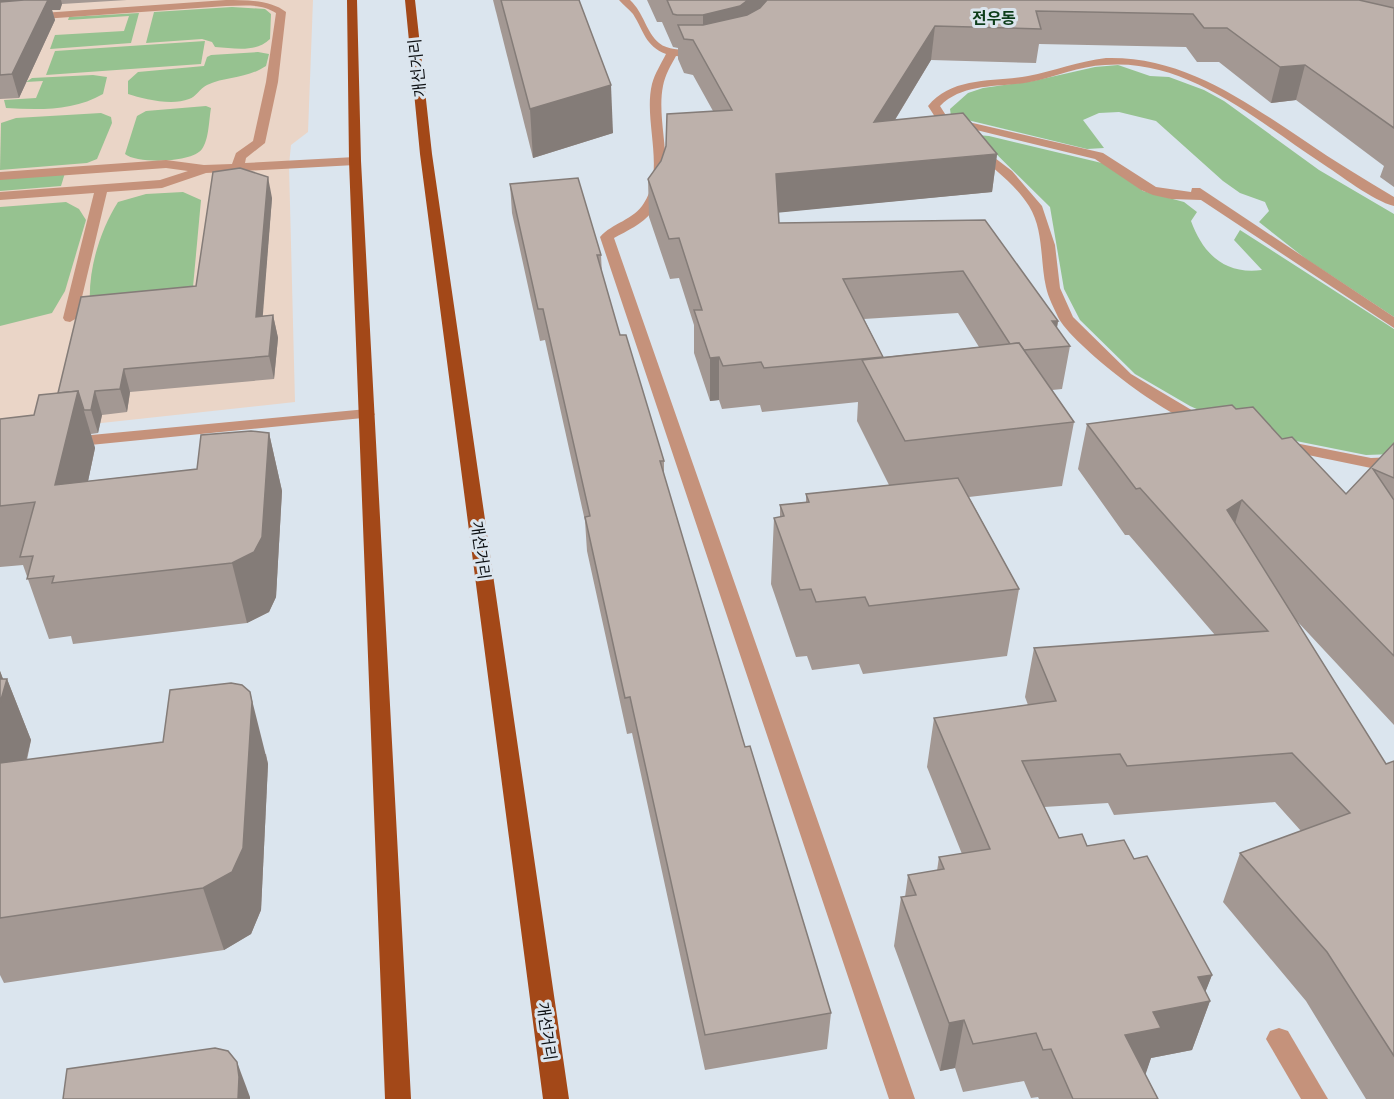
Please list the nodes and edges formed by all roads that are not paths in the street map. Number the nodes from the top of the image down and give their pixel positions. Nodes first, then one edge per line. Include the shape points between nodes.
1 (352, 0) edge
2 (410, 0) edge
3 (624, 0) edge
4 (0, 19) edge
5 (672, 53) junction
6 (694, 54) edge
7 (941, 118) junction
8 (355, 160) junction
9 (238, 167) junction
10 (204, 170) junction
11 (0, 176) edge
12 (1184, 184) dead end
13 (102, 188) junction
14 (0, 196) edge
15 (1205, 196) junction
16 (1394, 202) edge
17 (70, 318) dead end
18 (1394, 324) edge
19 (367, 414) junction
20 (1210, 425) edge
21 (1264, 441) edge
22 (52, 444) edge
23 (1394, 462) edge
24 (1279, 1040) dead end
25 (398, 1099) edge
26 (556, 1099) edge
27 (902, 1099) edge
28 (1315, 1099) edge

1 - 8 main road
2 - 26 main road, 개선거리 via 426,154
3 - 5 street via 635,7 653,45
4 - 9 street via 226,3 272,6 281,12 272,82 259,143 240,156
5 - 6 street
5 - 27 street via 657,85 659,185 649,207 607,237
7 - 15 street via 1099,156 1151,190
7 - 16 street via 934,106 946,94 971,86 1028,79 1092,62 1150,64 1184,74 1237,99
7 - 20 street via 1008,174 1036,206 1048,245 1053,288 1066,319 1126,377
8 - 9 street
8 - 19 main road
9 - 10 street
10 - 11 street via 166,164
10 - 13 street via 162,184
12 - 15 street
13 - 14 street
13 - 17 street
15 - 18 street
19 - 22 street
19 - 25 main road
21 - 23 street via 1371,463
24 - 28 street

